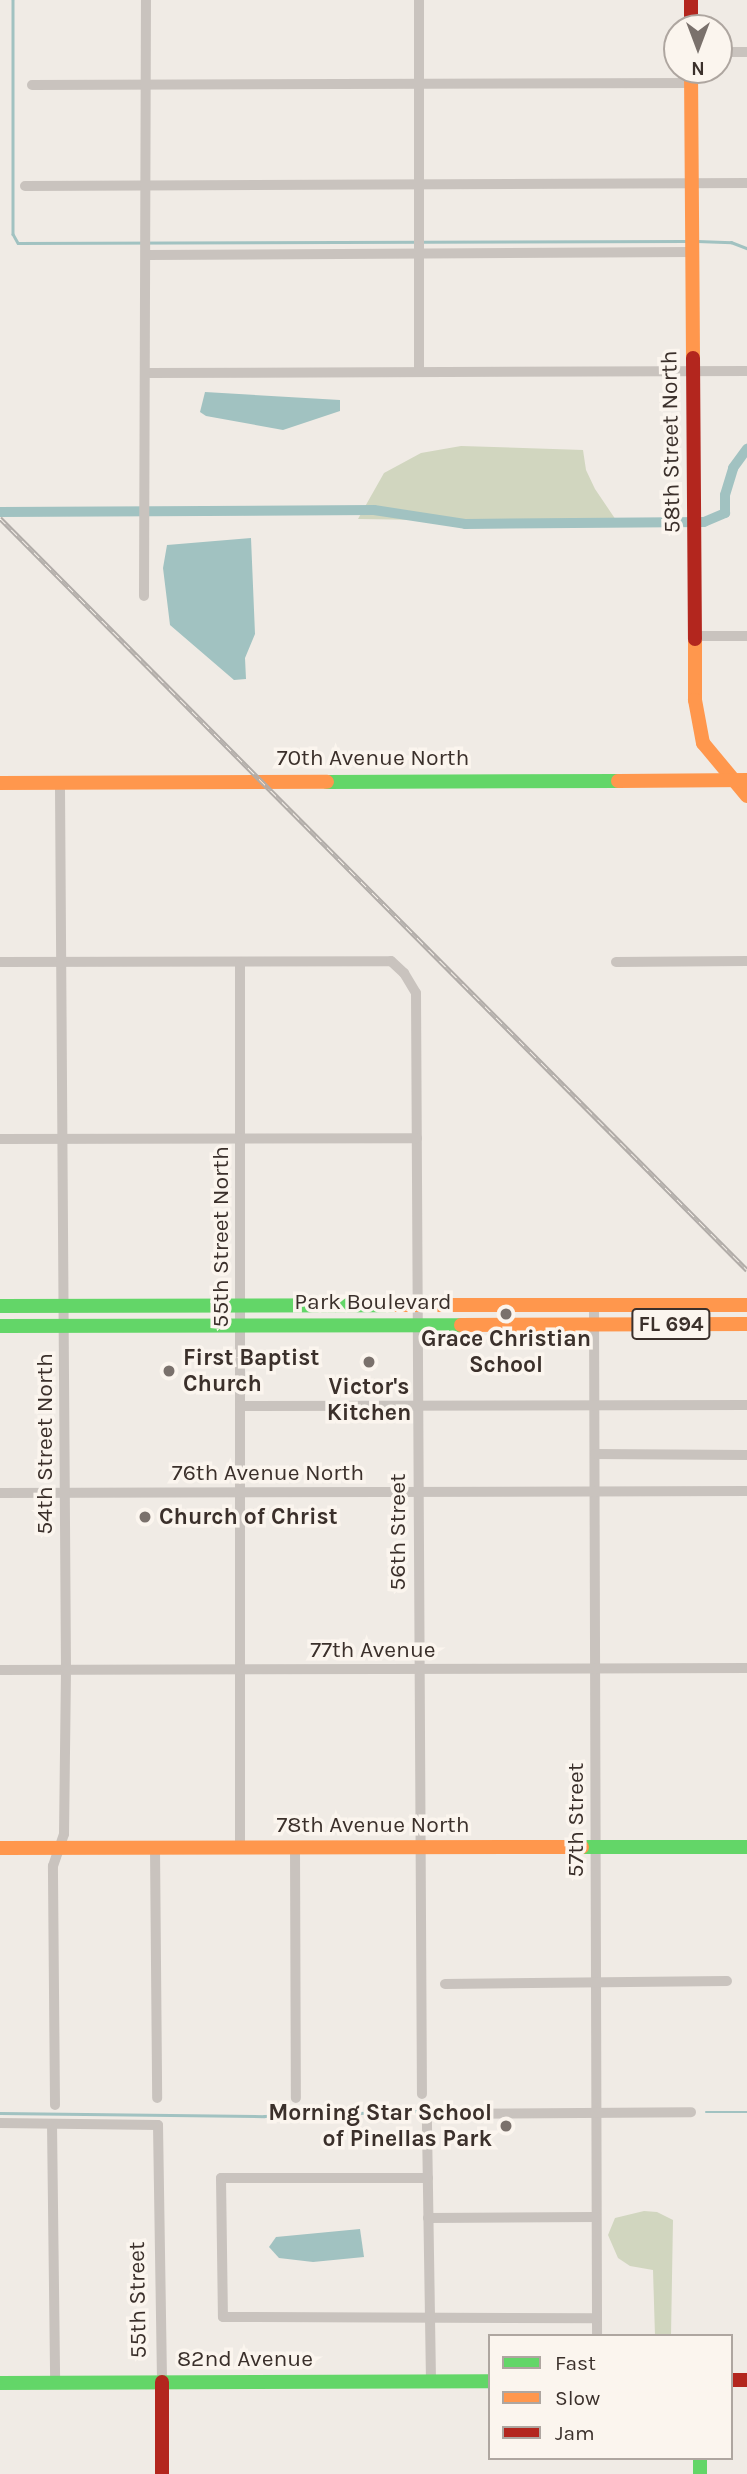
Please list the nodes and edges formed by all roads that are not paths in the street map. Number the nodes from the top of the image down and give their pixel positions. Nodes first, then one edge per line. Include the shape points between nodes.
1 (146, 0) edge
2 (419, 0) edge
3 (663, 77) edge
4 (419, 84) junction
5 (691, 84) edge
6 (32, 85) dead end
7 (148, 85) junction
8 (691, 183) junction
9 (747, 183) edge
10 (419, 184) junction
11 (147, 185) junction
12 (25, 186) dead end
13 (691, 244) junction
14 (420, 245) junction
15 (147, 252) junction
16 (692, 371) junction
17 (747, 371) edge
18 (419, 372) junction
19 (147, 373) junction
20 (144, 596) dead end
21 (694, 636) junction
22 (747, 636) edge
23 (740, 780) edge
24 (60, 782) junction
25 (0, 783) edge
26 (747, 796) edge
27 (747, 961) edge
28 (0, 962) edge
29 (62, 962) junction
30 (240, 962) junction
31 (616, 962) dead end
32 (240, 1138) junction
33 (416, 1138) junction
34 (0, 1139) edge
35 (61, 1139) junction
36 (594, 1305) junction
37 (745, 1305) edge
38 (0, 1306) edge
39 (64, 1306) junction
40 (240, 1306) junction
41 (418, 1306) junction
42 (747, 1324) edge
43 (418, 1325) junction
44 (595, 1325) junction
45 (0, 1326) edge
46 (64, 1326) junction
47 (240, 1326) junction
48 (417, 1405) junction
49 (594, 1405) junction
50 (747, 1405) edge
51 (240, 1406) junction
52 (595, 1454) junction
53 (747, 1455) edge
54 (747, 1491) edge
55 (417, 1492) junction
56 (595, 1492) junction
57 (0, 1493) edge
58 (63, 1493) junction
59 (241, 1493) junction
60 (747, 1668) edge
61 (418, 1669) junction
62 (596, 1669) junction
63 (0, 1670) edge
64 (66, 1670) junction
65 (241, 1670) junction
66 (419, 1847) junction
67 (596, 1847) junction
68 (747, 1847) edge
69 (58, 1848) junction
70 (155, 1848) junction
71 (240, 1848) junction
72 (295, 1848) junction
73 (0, 1849) edge
74 (596, 1982) junction
75 (727, 1982) dead end
76 (445, 1984) dead end
77 (422, 2094) dead end
78 (157, 2098) dead end
79 (296, 2098) dead end
80 (55, 2105) dead end
81 (596, 2111) junction
82 (691, 2112) dead end
83 (0, 2123) edge
84 (52, 2124) junction
85 (428, 2178) junction
86 (596, 2217) junction
87 (428, 2218) junction
88 (596, 2318) junction
89 (430, 2319) junction
90 (597, 2334) edge
91 (430, 2381) junction
92 (488, 2381) edge
93 (55, 2382) junction
94 (162, 2382) junction
95 (0, 2383) edge
96 (162, 2474) edge

1 - 7 street
2 - 4 street
3 - 4 street
4 - 7 street
4 - 10 street
5 - 8 street, 58th Street North
6 - 7 street
7 - 11 street
8 - 9 street
8 - 10 street
8 - 13 street, 58th Street North
10 - 11 street
10 - 14 street
11 - 12 street
11 - 15 street
13 - 14 street
13 - 16 street, 58th Street North
14 - 15 street
14 - 18 street
15 - 19 street
16 - 17 street
16 - 18 street
16 - 21 street, 58th Street North
18 - 19 street
19 - 20 street
21 - 22 street
21 - 23 street, 58th Street North via 699,729 712,758
23 - 24 street, 70th Avenue North
23 - 26 street, 58th Street North
24 - 25 street, 70th Avenue North
24 - 29 street, 54th Street North
27 - 31 street
28 - 29 street
29 - 30 street
29 - 35 street, 54th Street North
30 - 32 street, 55th Street North
30 - 33 street, 56th Street via 391,961 404,972 416,993
32 - 33 street
32 - 35 street
32 - 40 street, 55th Street North
33 - 41 street, 56th Street
34 - 35 street
35 - 39 street, 54th Street North
36 - 37 street, Park Boulevard / FL 694
36 - 41 street, Park Boulevard / FL 694
36 - 44 street, 57th Street
38 - 39 street, Park Boulevard / FL 694
39 - 40 street, Park Boulevard / FL 694
39 - 46 street, 54th Street North
40 - 41 street, Park Boulevard / FL 694
40 - 47 street, 55th Street North
41 - 43 street, 56th Street
42 - 44 street, Park Boulevard / FL 694
43 - 44 street, Park Boulevard / FL 694
43 - 47 street, Park Boulevard / FL 694
43 - 48 street, 56th Street
44 - 49 street, 57th Street
45 - 46 street, Park Boulevard / FL 694
46 - 47 street, Park Boulevard / FL 694
46 - 58 street, 54th Street North
47 - 51 street, 55th Street North
48 - 49 street
48 - 51 street
48 - 55 street, 56th Street
49 - 50 street
49 - 52 street, 57th Street
51 - 59 street, 55th Street North
52 - 53 street
52 - 56 street, 57th Street
54 - 56 street, 76th Avenue North
55 - 56 street, 76th Avenue North
55 - 59 street, 76th Avenue North
55 - 61 street, 56th Street
56 - 62 street, 57th Street
57 - 58 street, 76th Avenue North
58 - 59 street, 76th Avenue North
58 - 64 street, 54th Street North
59 - 65 street, 55th Street North
60 - 62 street, 77th Avenue
61 - 62 street, 77th Avenue
61 - 65 street, 77th Avenue
61 - 66 street, 56th Street
62 - 67 street, 57th Street
63 - 64 street, 77th Avenue
64 - 65 street, 77th Avenue
64 - 69 street, 54th Street North via 64,1834
65 - 71 street, 55th Street North
66 - 67 street, 78th Avenue North
66 - 72 street, 78th Avenue North
66 - 77 street, 56th Street
67 - 68 street, 78th Avenue North
67 - 74 street, 57th Street
69 - 70 street, 78th Avenue North
69 - 73 street, 78th Avenue North
69 - 80 street, 54th Street North via 53,1866
70 - 71 street, 78th Avenue North
70 - 78 street
71 - 72 street, 78th Avenue North
72 - 79 street
74 - 75 street
74 - 76 street
74 - 81 street, 57th Street
81 - 82 street
81 - 85 street via 427,2115
81 - 86 street, 57th Street
83 - 84 street
84 - 93 street
84 - 94 street, 55th Street via 158,2125
85 - 87 street
85 - 89 street via 221,2178 221,2239 223,2317
86 - 87 street
86 - 88 street, 57th Street
87 - 89 street
88 - 89 street
88 - 90 street, 57th Street
89 - 91 street
91 - 92 street, 82nd Avenue
91 - 94 street, 82nd Avenue
93 - 94 street, 82nd Avenue
93 - 95 street, 82nd Avenue
94 - 96 street, 55th Street

